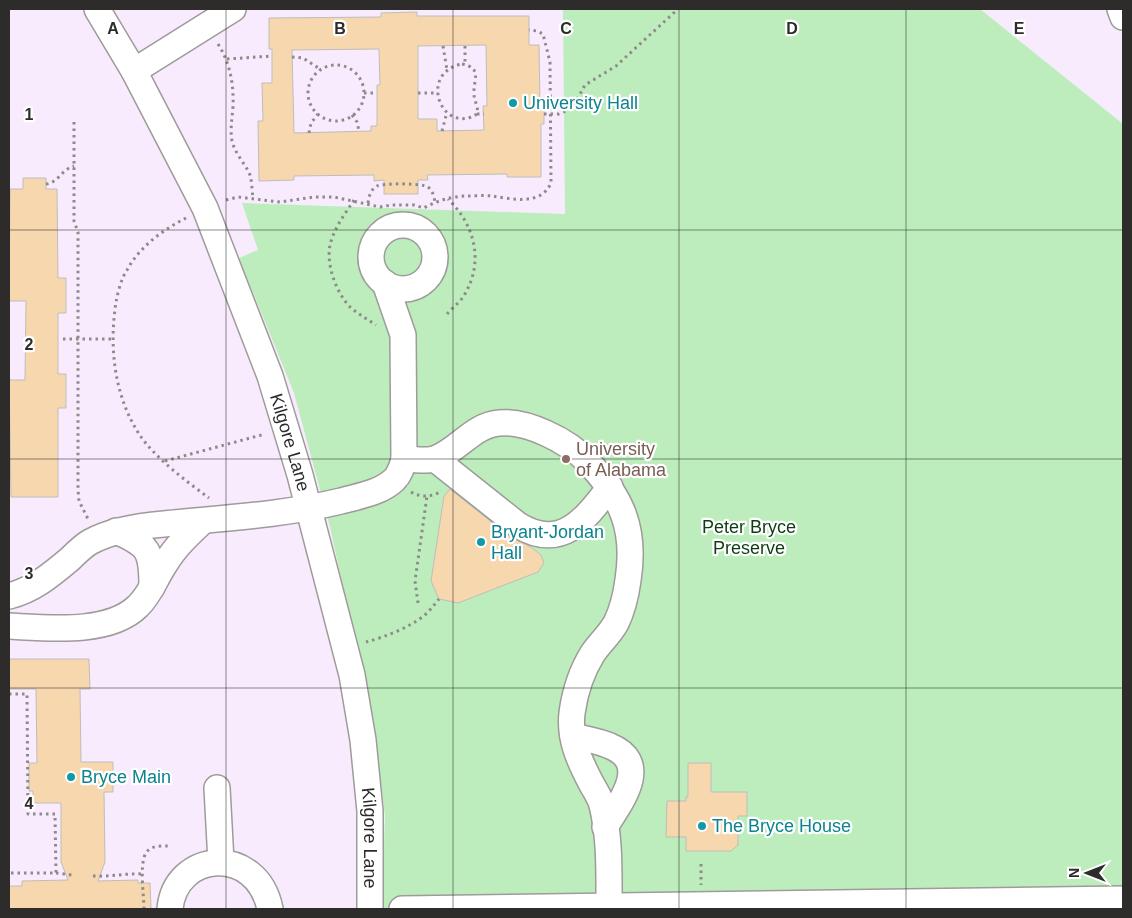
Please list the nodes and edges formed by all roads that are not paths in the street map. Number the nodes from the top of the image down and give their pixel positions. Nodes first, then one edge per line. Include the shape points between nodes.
1 (97, 9) edge
2 (233, 9) edge
3 (1120, 9) edge
4 (1123, 17) edge
5 (134, 70) junction
6 (423, 282) junction
7 (385, 284) junction
8 (391, 332) junction
9 (404, 460) junction
10 (435, 460) junction
11 (610, 487) junction
12 (308, 509) junction
13 (208, 510) junction
14 (104, 528) junction
15 (152, 587) junction
16 (9, 596) edge
17 (9, 626) edge
18 (573, 736) junction
19 (217, 788) dead end
20 (605, 827) junction
21 (222, 862) junction
22 (1123, 900) edge
23 (609, 906) junction
24 (170, 909) edge
25 (270, 909) edge
26 (370, 909) edge
27 (402, 909) edge

1 - 5 street, Kilgore Lane
2 - 5 street
3 - 4 street
5 - 12 street, Kilgore Lane via 205,208 270,376
6 - 7 street via 404,289
6 - 7 street via 434,265 434,245 421,229 402,224 383,231 372,248 372,268
6 - 8 street
7 - 8 street
8 - 9 street
9 - 10 street
9 - 12 street via 397,476 383,488
10 - 11 street via 476,431 499,423 523,425 580,453
10 - 11 street via 518,525 543,534 562,532 579,524
11 - 18 street via 624,515 630,537 631,559 625,601 615,624 593,654 576,687
12 - 13 street via 245,518
12 - 26 street, Kilgore Lane via 346,648 363,740 370,812
13 - 14 street via 162,524
13 - 15 street via 181,541
14 - 15 street via 137,540 148,551
14 - 16 street via 39,583
15 - 17 street via 138,606 118,621 95,627
18 - 20 street via 582,765 602,803
18 - 20 street via 610,746 623,753 630,765 631,780 626,794
19 - 21 street
20 - 23 street
21 - 24 street via 204,865 189,873 178,886
21 - 25 street via 250,872 268,896
22 - 23 street
23 - 27 street

